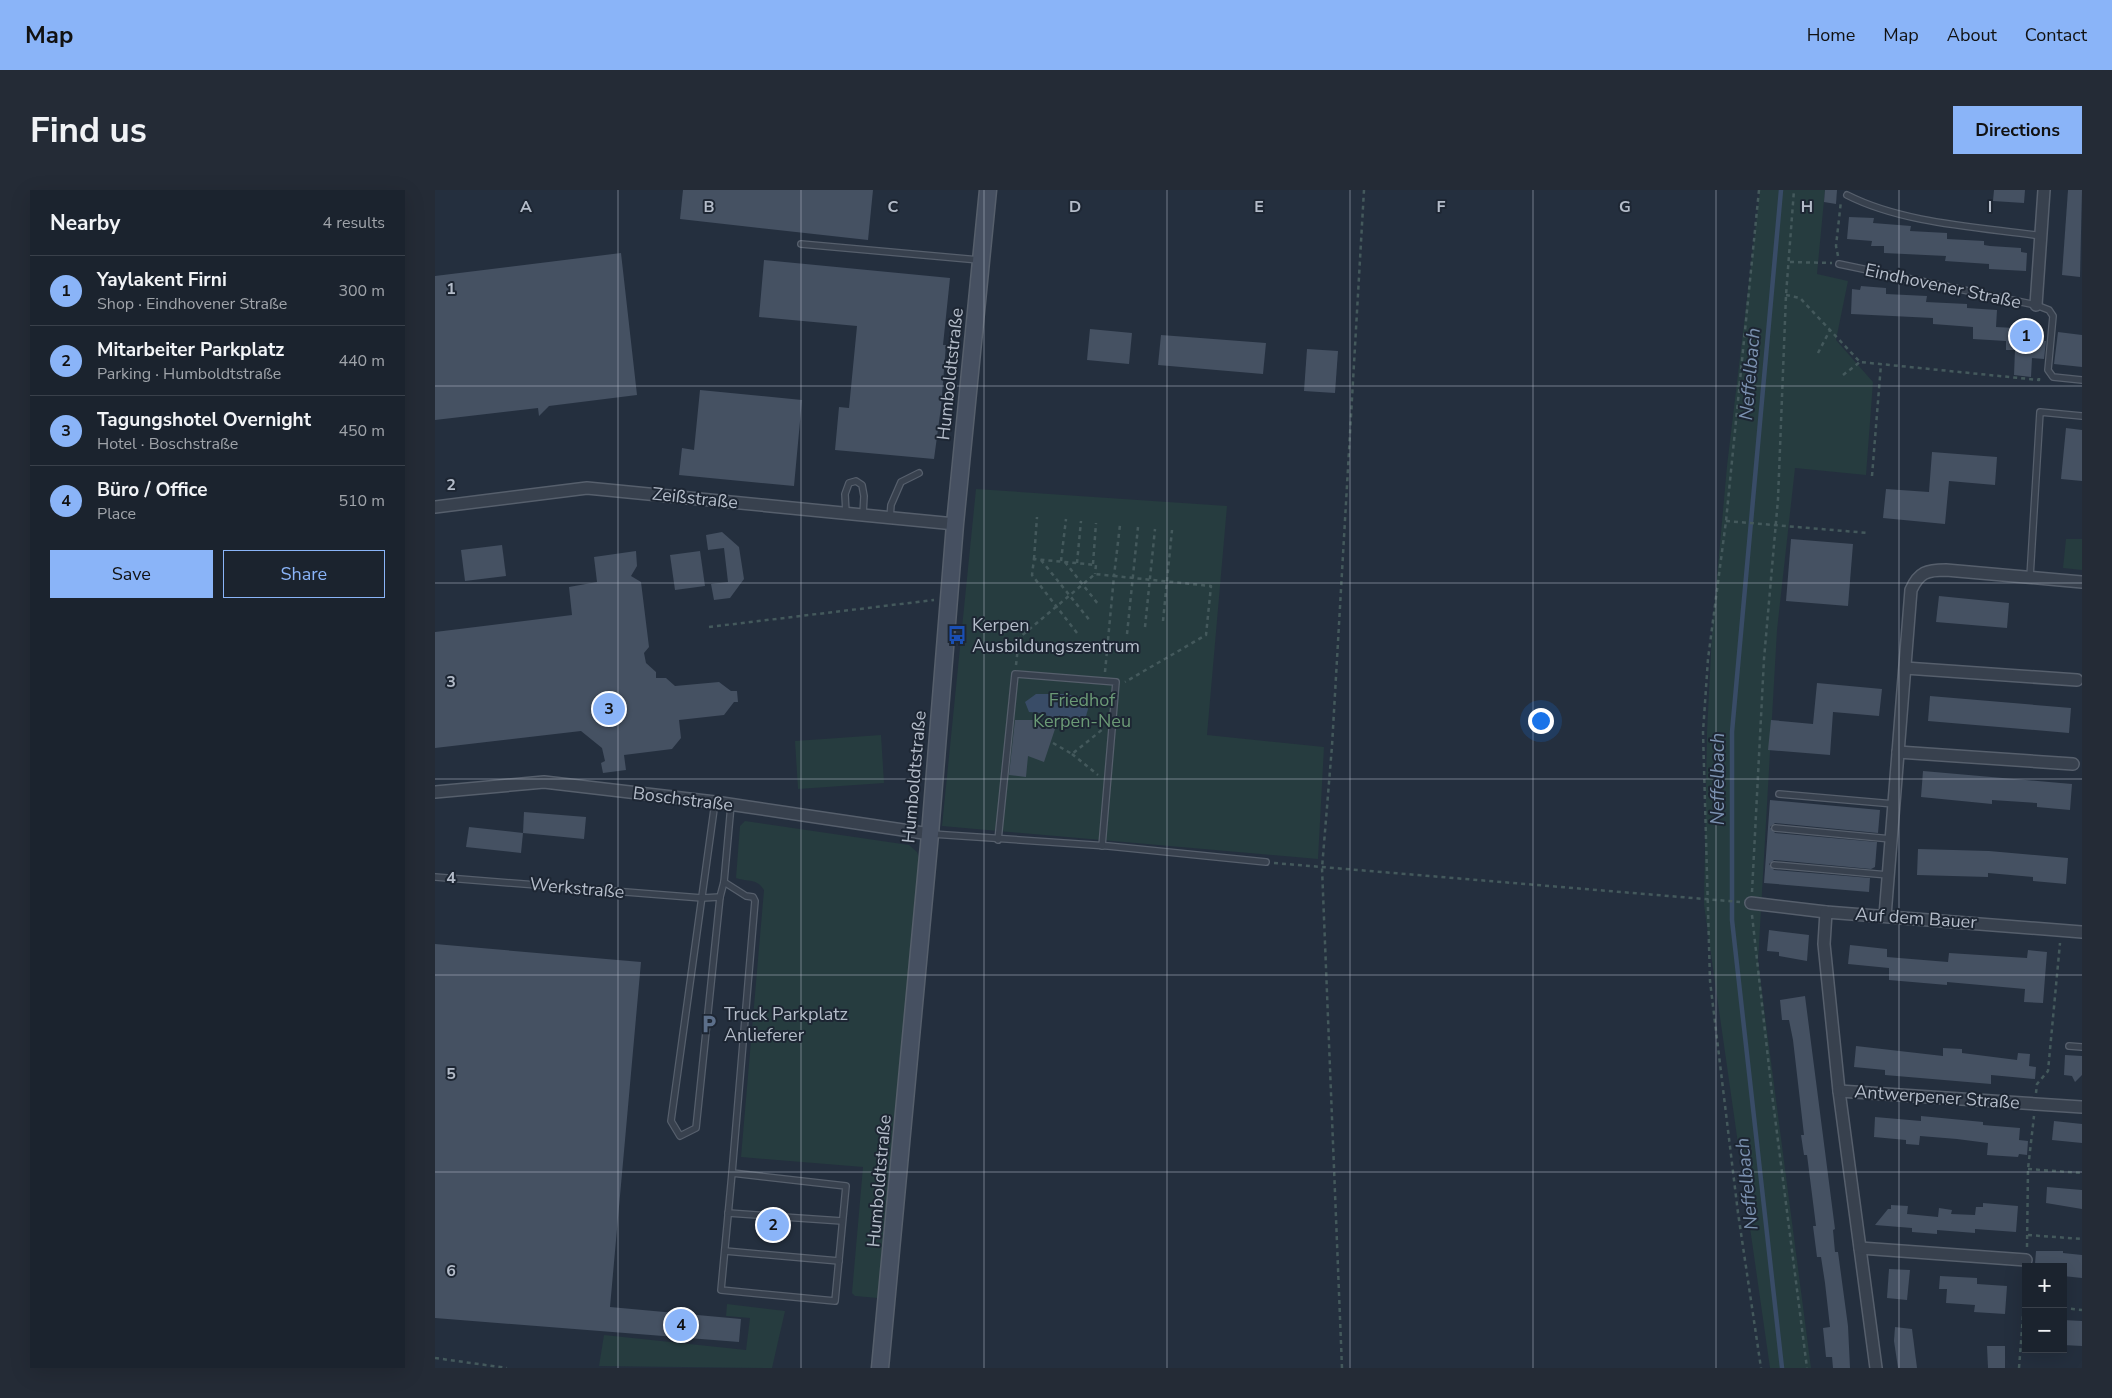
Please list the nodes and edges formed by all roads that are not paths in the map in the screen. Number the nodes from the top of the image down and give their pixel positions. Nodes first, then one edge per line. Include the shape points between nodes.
1 (988, 190) edge
2 (2044, 190) edge
3 (1845, 195) road end
4 (2042, 236) junction
5 (801, 244) dead end
6 (981, 260) junction
7 (1839, 264) road end
8 (2036, 306) junction
9 (2082, 380) edge
10 (2082, 416) edge
11 (919, 473) dead end
12 (435, 507) edge
13 (846, 513) junction
14 (863, 515) junction
15 (890, 518) junction
16 (955, 524) junction
17 (2030, 577) junction
18 (2082, 582) edge
19 (1905, 668) junction
20 (2077, 680) dead end
21 (1898, 752) junction
22 (2073, 764) dead end
23 (435, 792) edge
24 (1779, 794) dead end
25 (715, 802) junction
26 (1894, 804) junction
27 (731, 805) junction
28 (1775, 828) dead end
29 (930, 834) junction
30 (1891, 838) junction
31 (998, 840) junction
32 (1102, 846) junction
33 (1266, 862) road end
34 (1774, 865) dead end
35 (1888, 875) junction
36 (435, 877) edge
37 (724, 882) junction
38 (719, 897) junction
39 (702, 898) junction
40 (1751, 903) road end
41 (1827, 912) junction
42 (1885, 916) junction
43 (2082, 932) edge
44 (2069, 1046) dead end
45 (2082, 1047) edge
46 (1839, 1091) junction
47 (2082, 1107) edge
48 (733, 1173) junction
49 (728, 1213) junction
50 (842, 1221) junction
51 (1860, 1248) junction
52 (725, 1251) junction
53 (2027, 1260) dead end
54 (839, 1262) junction
55 (880, 1368) edge
56 (1876, 1368) edge

1 - 6 street, Humboldtstraße
2 - 4 street, Eindhovener Straße
3 - 4 lane via 1870,207
4 - 8 street, Eindhovener Straße
5 - 6 lane
6 - 16 street, Humboldtstraße
7 - 8 lane, Eindhovener Straße
8 - 9 lane via 2049,310 2053,316 2048,362 2050,374
10 - 17 lane via 2040,412
11 - 15 lane via 901,482 891,505
12 - 13 street, Zeißstraße via 587,488
13 - 14 street, Zeißstraße
13 - 14 lane via 846,488 856,481 862,485
14 - 15 street, Zeißstraße
15 - 16 street, Zeißstraße
16 - 29 street, Humboldtstraße
17 - 18 street
17 - 19 street via 1946,570 1922,573 1911,590
19 - 20 street
19 - 21 street
21 - 22 street
21 - 26 street
23 - 25 street, Boschstraße via 544,782
24 - 26 lane
25 - 27 street, Boschstraße
25 - 39 lane
26 - 30 street
27 - 29 street, Boschstraße
27 - 37 lane
28 - 30 lane
29 - 31 lane
29 - 55 street, Humboldtstraße
30 - 35 street
31 - 32 lane
31 - 32 lane via 1015,674 1116,682
32 - 33 lane
34 - 35 lane
35 - 42 street
36 - 39 lane, Werkstraße
37 - 38 lane
37 - 48 lane via 755,901
38 - 39 lane, Werkstraße
38 - 39 lane via 695,1128 680,1136 671,1121
40 - 41 street, Auf dem Bauer
41 - 42 street, Auf dem Bauer
41 - 46 street, Antwerpener Straße via 1824,944
42 - 43 street, Auf dem Bauer
44 - 45 lane
46 - 47 street, Antwerpener Straße
46 - 51 street, Antwerpener Straße
48 - 49 lane
48 - 50 lane via 846,1186
49 - 50 lane
49 - 52 lane
50 - 54 lane
51 - 53 street
51 - 56 street, Antwerpener Straße
52 - 54 lane
52 - 54 lane via 721,1290 835,1301

